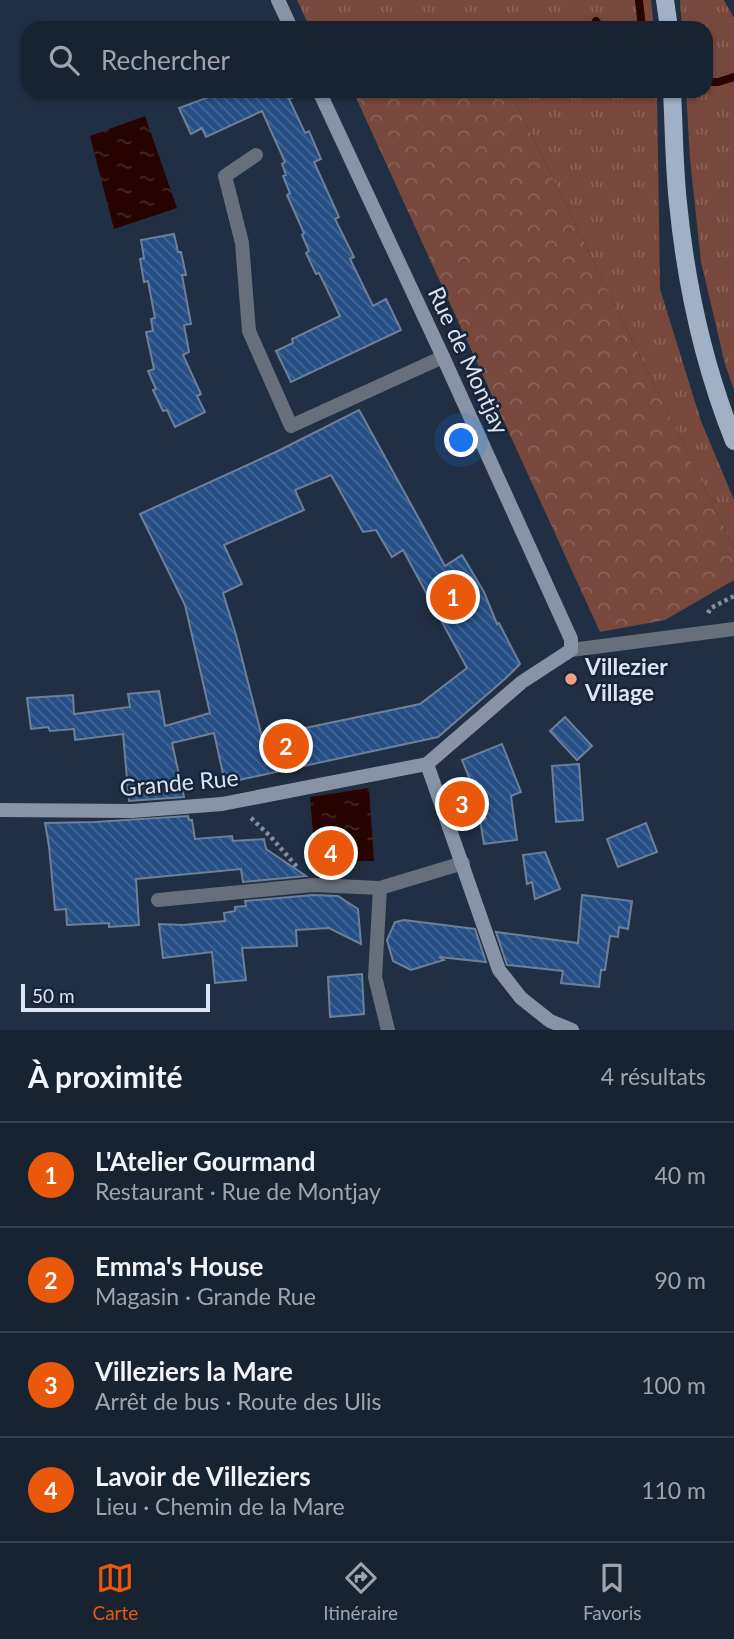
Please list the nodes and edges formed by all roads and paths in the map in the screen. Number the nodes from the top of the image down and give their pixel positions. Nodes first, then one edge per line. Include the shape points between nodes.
1 (278, 0) edge
2 (665, 0) edge
3 (287, 21) edge
4 (667, 21) edge
5 (322, 98) edge
6 (672, 98) edge
7 (256, 155) dead end
8 (443, 357) junction
9 (734, 441) edge
10 (734, 629) edge
11 (571, 650) junction
12 (427, 764) junction
13 (222, 804) junction
14 (0, 810) edge
15 (463, 863) junction
16 (313, 885) junction
17 (380, 888) junction
18 (158, 900) dead end
19 (388, 1030) edge
20 (572, 1030) edge

1 - 3 street
2 - 4 main road
5 - 8 street, Rue de Montjay
6 - 9 main road via 678,203 692,303 718,402
7 - 8 street via 225,176 242,243 249,331 291,426
8 - 11 street, Rue de Montjay via 571,639
10 - 11 street
11 - 12 street, Grande Rue via 523,682
12 - 13 street, Grande Rue
12 - 15 street
13 - 14 street, Grande Rue via 132,811
13 - 16 path via 248,815
15 - 17 street
15 - 20 street via 499,970 521,998 550,1021
16 - 17 street
16 - 18 street
17 - 19 street via 375,977

